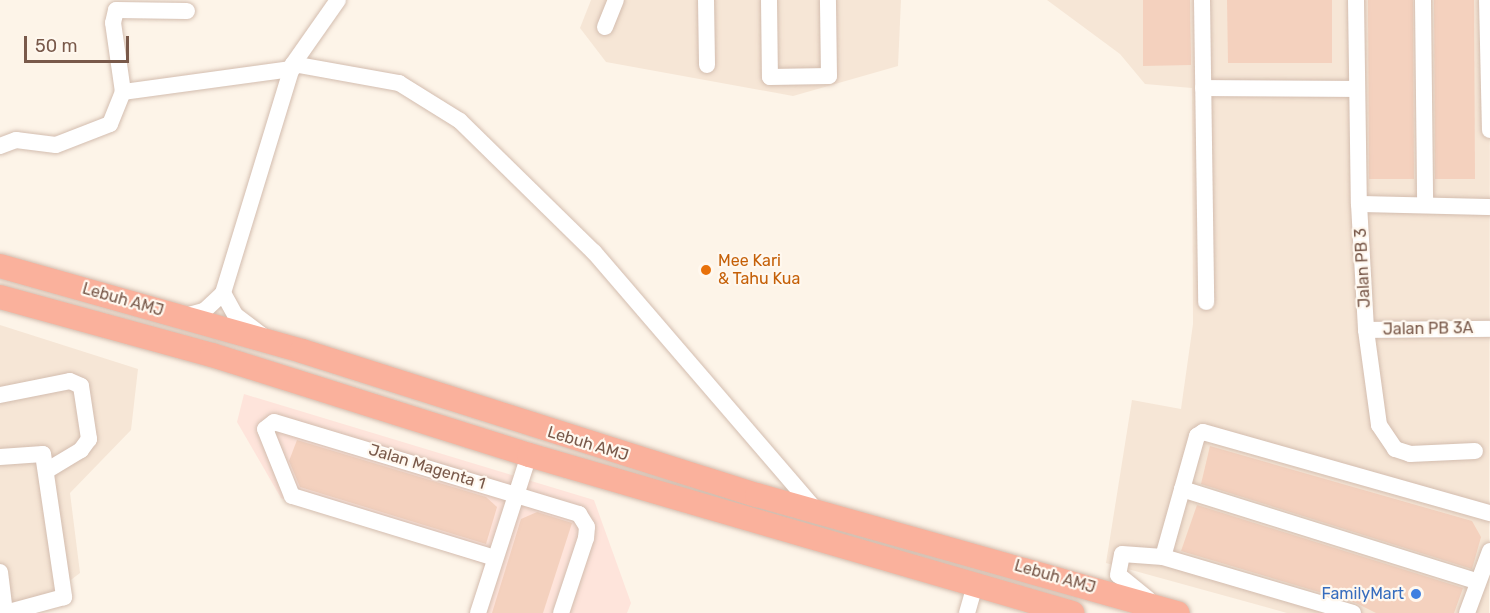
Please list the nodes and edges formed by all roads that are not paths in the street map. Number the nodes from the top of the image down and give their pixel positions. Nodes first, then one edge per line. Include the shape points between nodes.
1 (338, 0) edge
2 (616, 0) edge
3 (706, 0) edge
4 (769, 0) edge
5 (828, 0) edge
6 (1202, 0) edge
7 (1356, 0) edge
8 (1423, 0) edge
9 (1487, 0) edge
10 (187, 11) dead end
11 (605, 27) dead end
12 (707, 65) dead end
13 (293, 66) junction
14 (1203, 88) junction
15 (1356, 88) junction
16 (123, 92) junction
17 (1490, 130) edge
18 (0, 146) edge
19 (1359, 204) junction
20 (1425, 206) junction
21 (1490, 207) edge
22 (0, 266) edge
23 (223, 293) junction
24 (5, 301) edge
25 (1206, 302) dead end
26 (181, 316) junction
27 (1490, 329) edge
28 (1366, 330) junction
29 (278, 344) junction
30 (0, 395) edge
31 (1475, 451) dead end
32 (529, 455) junction
33 (0, 457) edge
34 (46, 471) junction
35 (1182, 489) junction
36 (516, 494) junction
37 (818, 512) junction
38 (1490, 513) edge
39 (1490, 551) edge
40 (1163, 557) junction
41 (495, 558) junction
42 (0, 572) edge
43 (1478, 582) junction
44 (975, 585) junction
45 (1149, 605) junction
46 (5, 613) edge
47 (478, 613) edge
48 (561, 613) edge
49 (967, 613) edge
50 (1072, 613) edge
51 (1178, 613) edge
52 (1353, 613) edge
53 (1467, 613) edge

1 - 13 street
2 - 11 street
3 - 12 street
4 - 5 street via 770,77 829,76
6 - 14 street
7 - 15 street, Jalan PB 3
8 - 20 street
9 - 17 street
10 - 16 street via 116,10 113,23
13 - 16 street
13 - 23 street
13 - 37 street via 399,83 460,121 594,252
14 - 15 street
14 - 25 street
15 - 19 street, Jalan PB 3
16 - 18 street via 110,124 56,145 16,140
19 - 20 street
19 - 28 street, Jalan PB 3
20 - 21 street
22 - 26 highway, Lebuh AMJ
23 - 26 street via 204,311
23 - 29 street via 235,315
24 - 32 highway, Lebuh AMJ via 212,355
26 - 29 highway, Lebuh AMJ
27 - 28 street, Jalan PB 3A
28 - 31 street, Jalan PB 3 via 1379,425 1386,439 1410,454
29 - 37 highway, Lebuh AMJ via 452,402
30 - 34 street via 70,381 81,386 89,439 81,450
32 - 36 street
32 - 44 highway, Lebuh AMJ
33 - 34 street via 43,454
34 - 46 street via 64,597
35 - 38 street via 1197,436 1203,432
35 - 40 street
35 - 43 street
36 - 41 street
36 - 41 street, Jalan Magenta 1 via 274,422 265,436 292,496
36 - 48 street, Jalan Magenta 1 via 579,514 587,527
37 - 45 highway, Lebuh AMJ
39 - 43 street
40 - 45 street via 1128,551 1118,561 1121,580 1143,594
40 - 52 street
41 - 47 street
42 - 46 street
43 - 53 street
44 - 49 street
44 - 50 highway, Lebuh AMJ
45 - 51 highway, Lebuh AMJ

